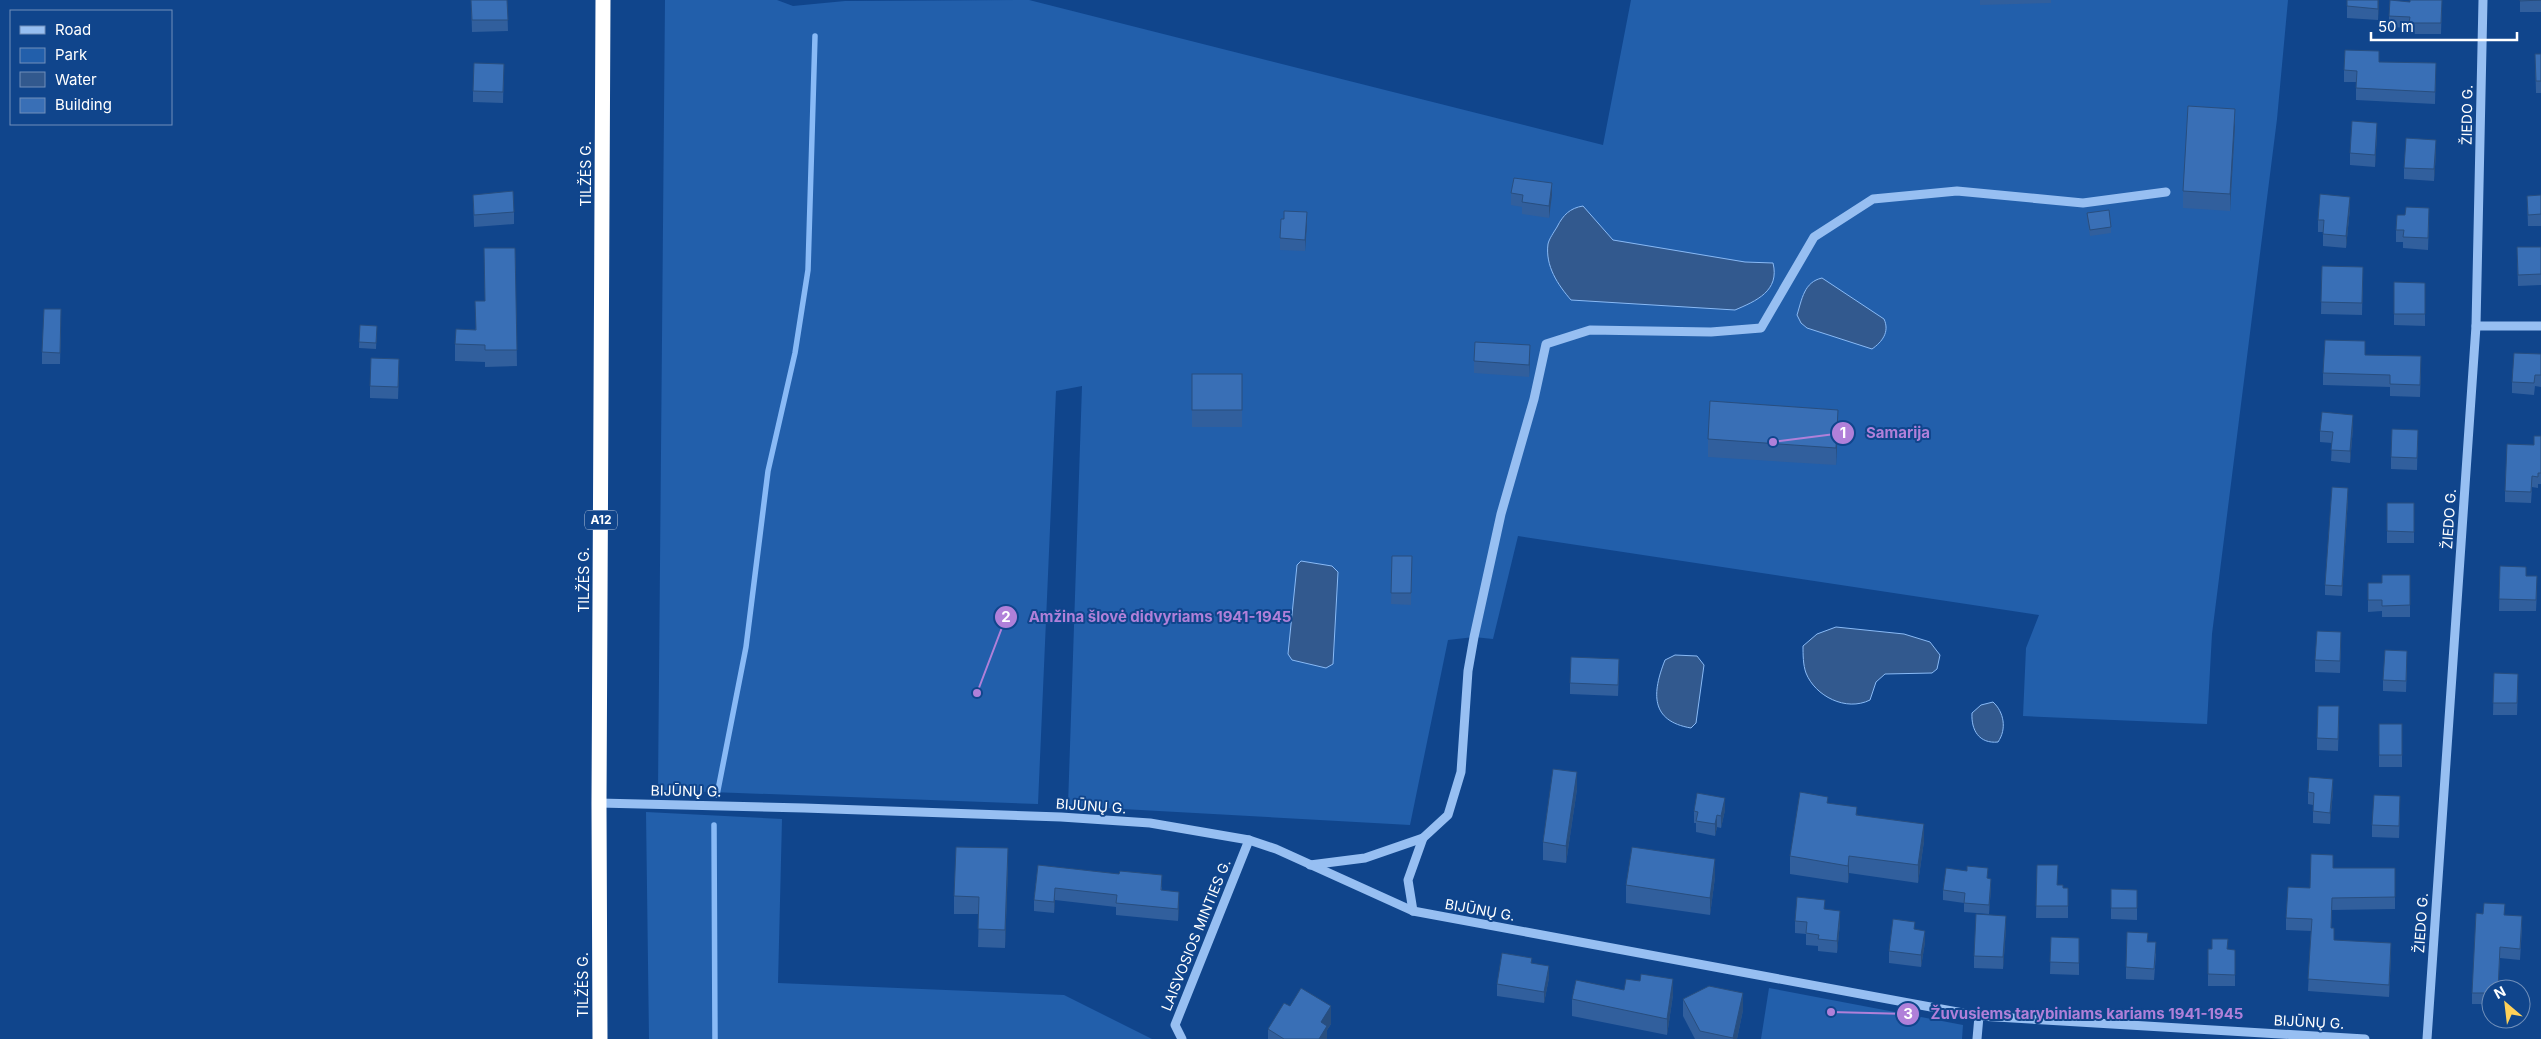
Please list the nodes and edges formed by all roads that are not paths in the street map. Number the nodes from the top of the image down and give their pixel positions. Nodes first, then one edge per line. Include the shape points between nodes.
1 (603, 0) edge
2 (2484, 0) edge
3 (2166, 192) dead end
4 (2476, 326) junction
5 (2541, 326) edge
6 (599, 803) junction
7 (1423, 838) junction
8 (1249, 840) junction
9 (1310, 866) junction
10 (1413, 911) junction
11 (1979, 1016) junction
12 (600, 1039) edge
13 (1182, 1039) edge
14 (1977, 1039) edge
15 (2365, 1039) edge
16 (2426, 1039) edge

1 - 6 highway, TILŽĖS G. / A12
2 - 4 street, ŽIEDO G.
3 - 7 street via 2083,203 1957,192 1873,198 1814,237 1761,328 1712,332 1590,330 1546,344 1501,514 1474,637 1468,671 1461,772 1448,815
4 - 5 street
4 - 16 street, ŽIEDO G.
6 - 8 street, BIJŪNŲ G. via 1061,817 1150,823
6 - 12 highway, TILŽĖS G. / A12
7 - 9 street via 1365,858
7 - 10 street via 1408,880
8 - 9 street, BIJŪNŲ G.
8 - 13 street, LAISVOSIOS MINTIES G. via 1175,1025
9 - 10 street, BIJŪNŲ G.
10 - 11 street, BIJŪNŲ G.
11 - 14 street
11 - 15 street, BIJŪNŲ G.

